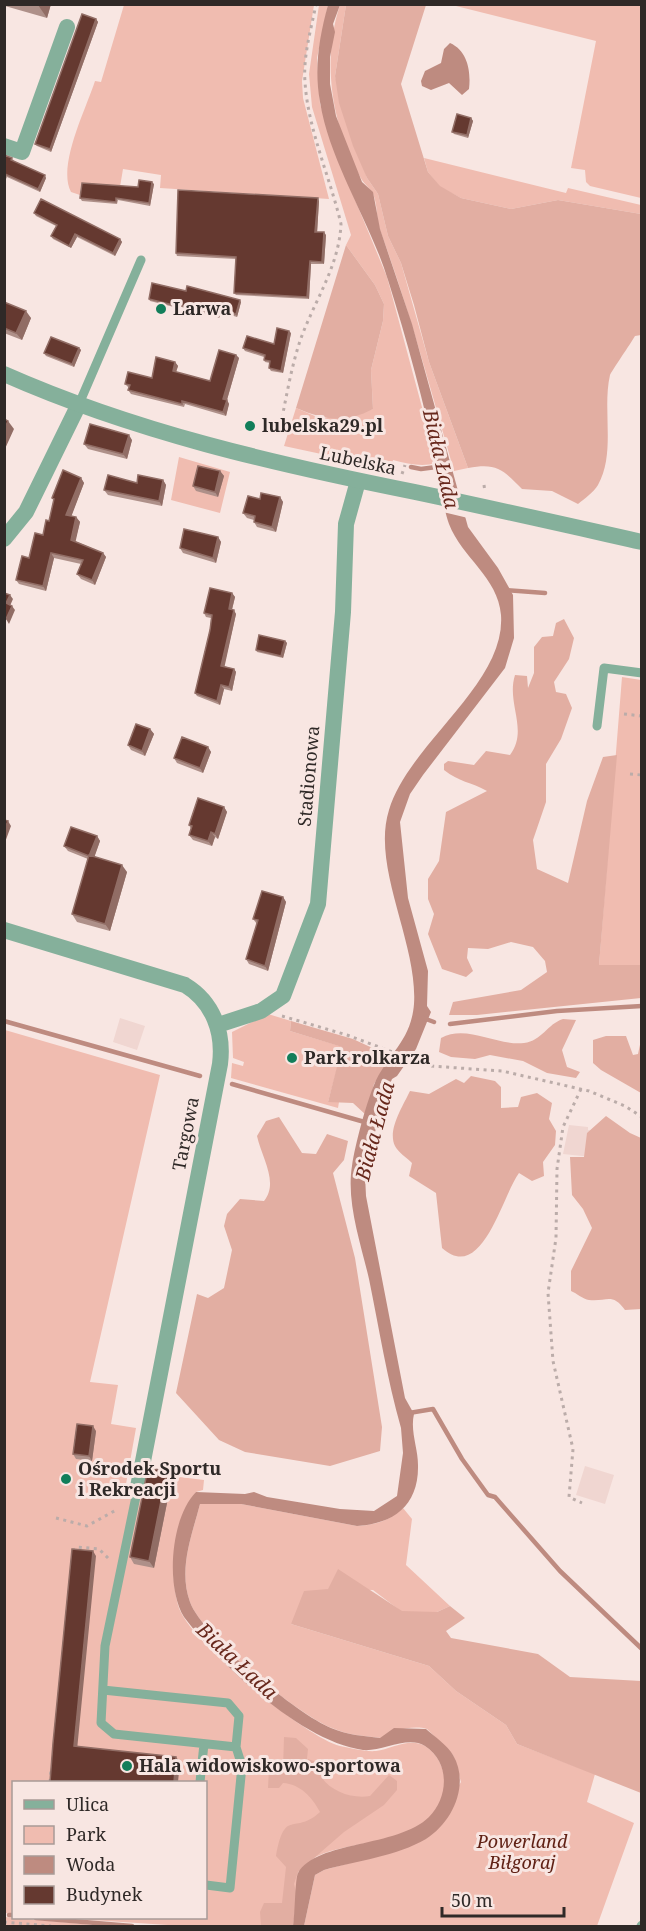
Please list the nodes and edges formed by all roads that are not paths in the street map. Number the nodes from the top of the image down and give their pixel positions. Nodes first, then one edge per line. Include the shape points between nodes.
1 (67, 27) dead end
2 (4, 146) edge
3 (141, 260) dead end
4 (4, 374) edge
5 (79, 404) junction
6 (358, 481) junction
7 (4, 539) edge
8 (642, 542) edge
9 (642, 673) edge
10 (597, 726) dead end
11 (4, 930) edge
12 (218, 1025) junction
13 (138, 1487) joint
14 (103, 1690) junction
15 (204, 1744) junction
16 (236, 1748) junction
17 (200, 1781) edge
18 (207, 1885) edge

1 - 2 street via 22,152
3 - 5 lane
4 - 5 street, Lubelska
5 - 6 street, Lubelska via 210,446
5 - 7 street via 26,512
6 - 8 street, Lubelska
6 - 12 street, Stadionowa via 346,524 343,612 318,904 283,996 261,1011
9 - 10 lane via 604,668
11 - 12 street, Targowa via 177,981 198,994
12 - 13 street, Targowa via 220,1064
13 - 14 lane via 105,1646
14 - 15 lane via 101,1723 114,1734
14 - 16 lane via 228,1703 239,1716
15 - 16 lane
15 - 17 lane
16 - 18 lane via 242,1766 230,1888

